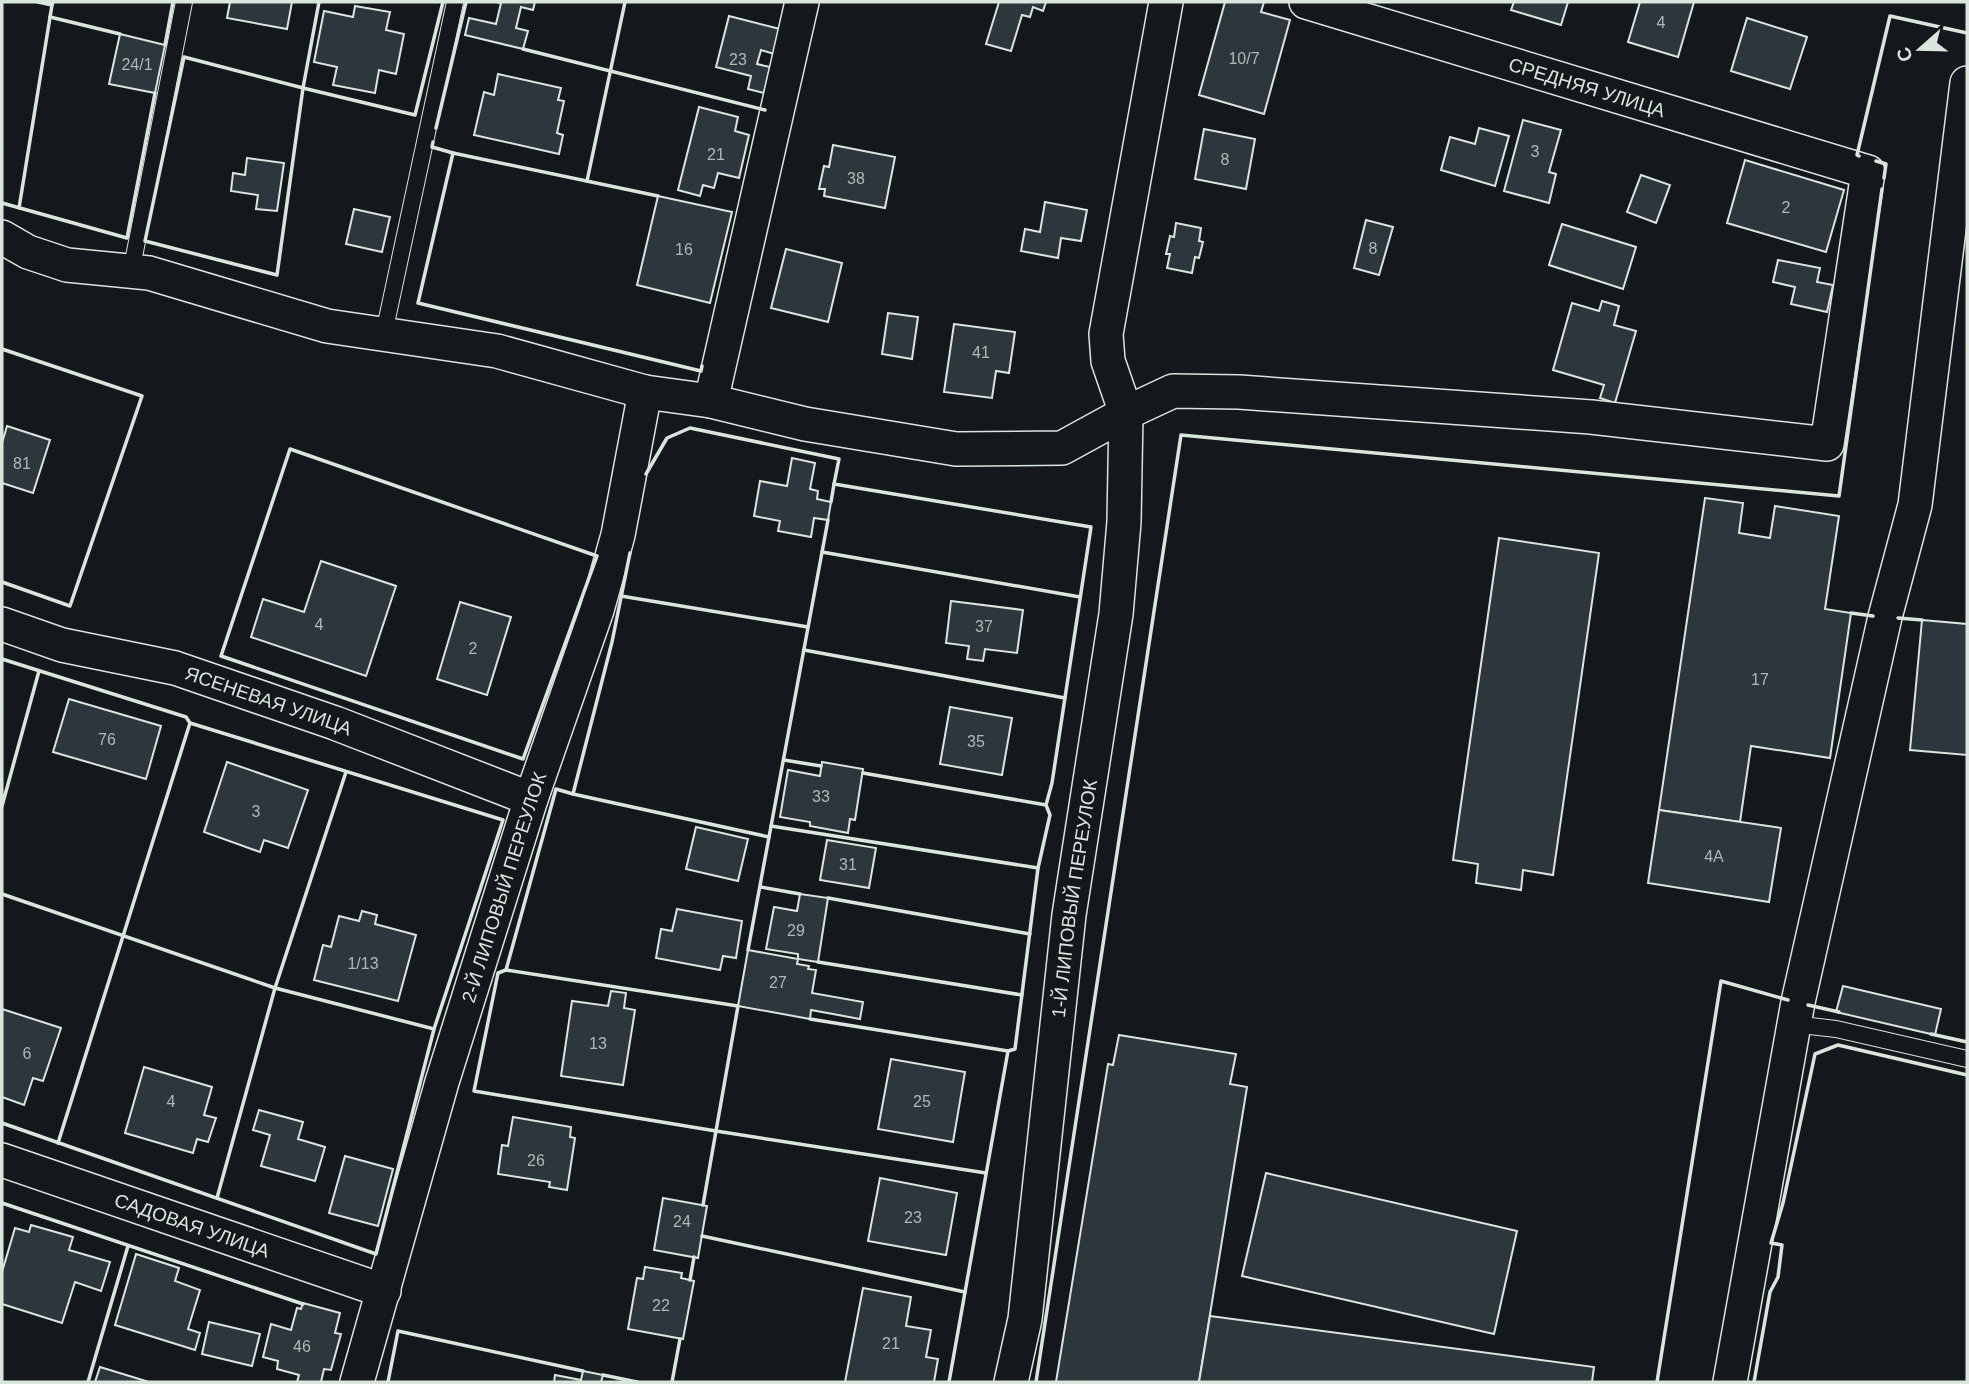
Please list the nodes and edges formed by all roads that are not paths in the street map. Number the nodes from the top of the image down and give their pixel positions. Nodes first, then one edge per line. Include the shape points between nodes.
1 (184, 2) edge
2 (456, 2) edge
3 (802, 2) edge
4 (1167, 2) edge
5 (1306, 2) edge
6 (1967, 83) edge
7 (2, 237) edge
8 (131, 272) junction
9 (384, 333) junction
10 (645, 393) junction
11 (711, 401) junction
12 (1126, 413) junction
13 (2, 624) edge
14 (531, 799) junction
15 (1794, 1024) junction
16 (1967, 1059) edge
17 (2, 1160) edge
18 (384, 1291) junction
19 (357, 1382) edge
20 (1011, 1382) edge
21 (1730, 1382) edge

1 - 8 lane
2 - 9 lane
3 - 11 street
4 - 12 street via 1106,334 1108,361
5 - 12 street, СРЕДНЯЯ УЛИЦА via 1868,172 1827,444 1591,418 1239,392 1173,390
6 - 15 street via 1914,505
7 - 8 street via 67,265
8 - 9 street via 149,273 327,326
9 - 10 street via 497,351
10 - 11 street
10 - 14 street, 2-Й ЛИПОВЫЙ ПЕРЕУЛОК via 618,535 597,610
11 - 12 street via 805,424 956,449 1062,448
12 - 20 street, 1-Й ЛИПОВЫЙ ПЕРЕУЛОК via 1116,614 1069,915 1025,1319
13 - 14 street, ЯСЕНЕВАЯ УЛИЦА via 62,645 175,668 335,723
14 - 18 street, 2-Й ЛИПОВЫЙ ПЕРЕУЛОК via 442,1082
15 - 16 lane
15 - 21 street
17 - 18 street, САДОВАЯ УЛИЦА
18 - 19 street, 2-Й ЛИПОВЫЙ ПЕРЕУЛОК

